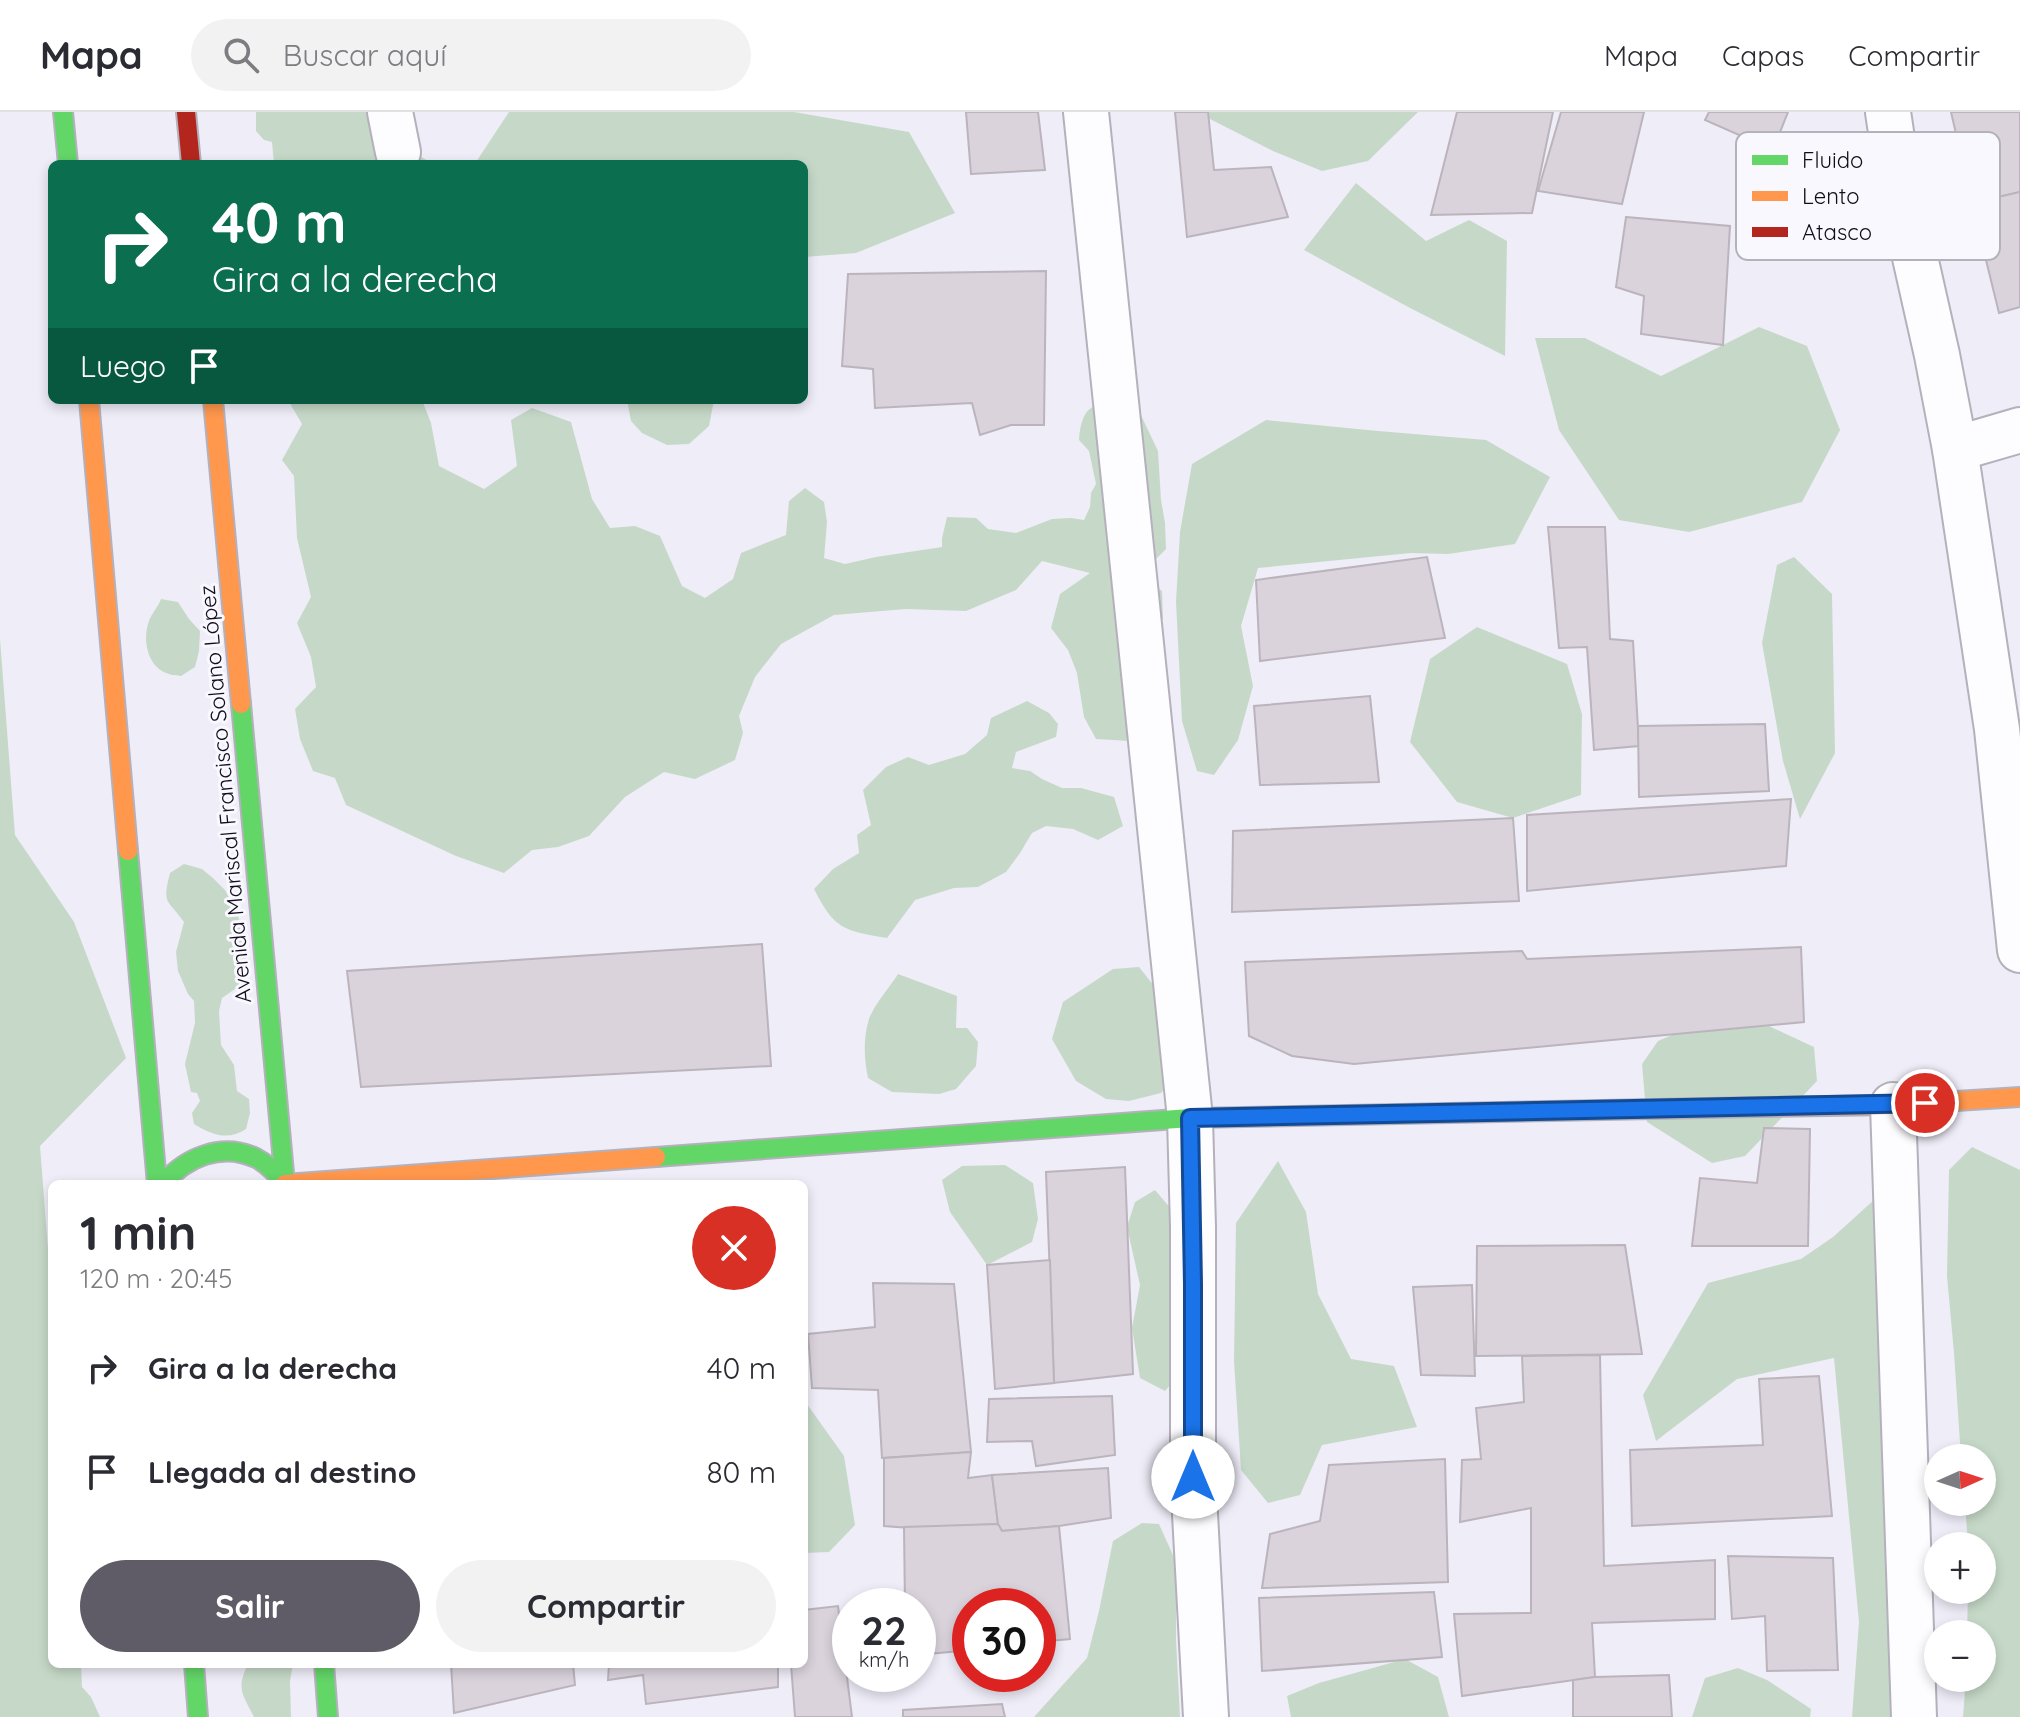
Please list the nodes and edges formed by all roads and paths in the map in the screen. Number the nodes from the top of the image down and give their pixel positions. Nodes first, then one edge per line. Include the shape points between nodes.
1 (63, 112) edge
2 (186, 112) edge
3 (1086, 112) edge
4 (1888, 112) edge
5 (1891, 132) edge
6 (68, 160) edge
7 (191, 160) edge
8 (1916, 260) edge
9 (89, 404) edge
10 (213, 404) edge
11 (2020, 430) edge
12 (1955, 449) junction
13 (2020, 950) edge
14 (2020, 1097) edge
15 (1893, 1105) junction
16 (1190, 1118) junction
17 (157, 1180) edge
18 (166, 1180) edge
19 (282, 1180) edge
20 (285, 1180) edge
21 (340, 1180) edge
22 (194, 1668) edge
23 (324, 1668) edge
24 (198, 1717) edge
25 (328, 1717) edge
26 (1206, 1717) edge
27 (1914, 1717) edge

1 - 6 main road
2 - 7 main road
3 - 16 street
4 - 5 street
8 - 12 street
9 - 17 main road
10 - 20 main road, Avenida Mariscal Francisco Solano López
11 - 12 street
12 - 13 street via 1997,729
14 - 15 main road
15 - 16 main road
15 - 27 street
16 - 21 main road
16 - 26 street via 1193,1477
18 - 19 main road via 200,1155 238,1152 256,1158
22 - 24 main road
23 - 25 main road

